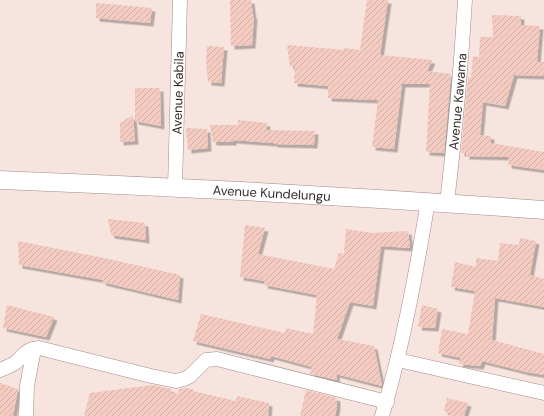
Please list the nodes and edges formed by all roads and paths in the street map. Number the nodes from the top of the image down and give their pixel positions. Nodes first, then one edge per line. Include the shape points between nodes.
1 (180, 0) edge
2 (465, 0) edge
3 (0, 180) edge
4 (175, 187) junction
5 (428, 201) junction
6 (446, 202) junction
7 (544, 210) edge
8 (34, 348) junction
9 (398, 360) junction
10 (0, 370) edge
11 (544, 392) edge
12 (387, 402) junction
13 (26, 416) edge
14 (382, 416) edge

1 - 4 street, Avenue Kabila
2 - 6 street, Avenue Kawama via 458,108
3 - 4 street, Avenue Kundelungu
4 - 5 street, Avenue Kundelungu
5 - 6 street, Avenue Kundelungu
5 - 9 street
6 - 7 street, Avenue Kundelungu
8 - 10 street
8 - 12 street via 176,381 190,376 206,360 217,360
8 - 13 street via 27,386
9 - 11 street
9 - 12 street
12 - 14 street

